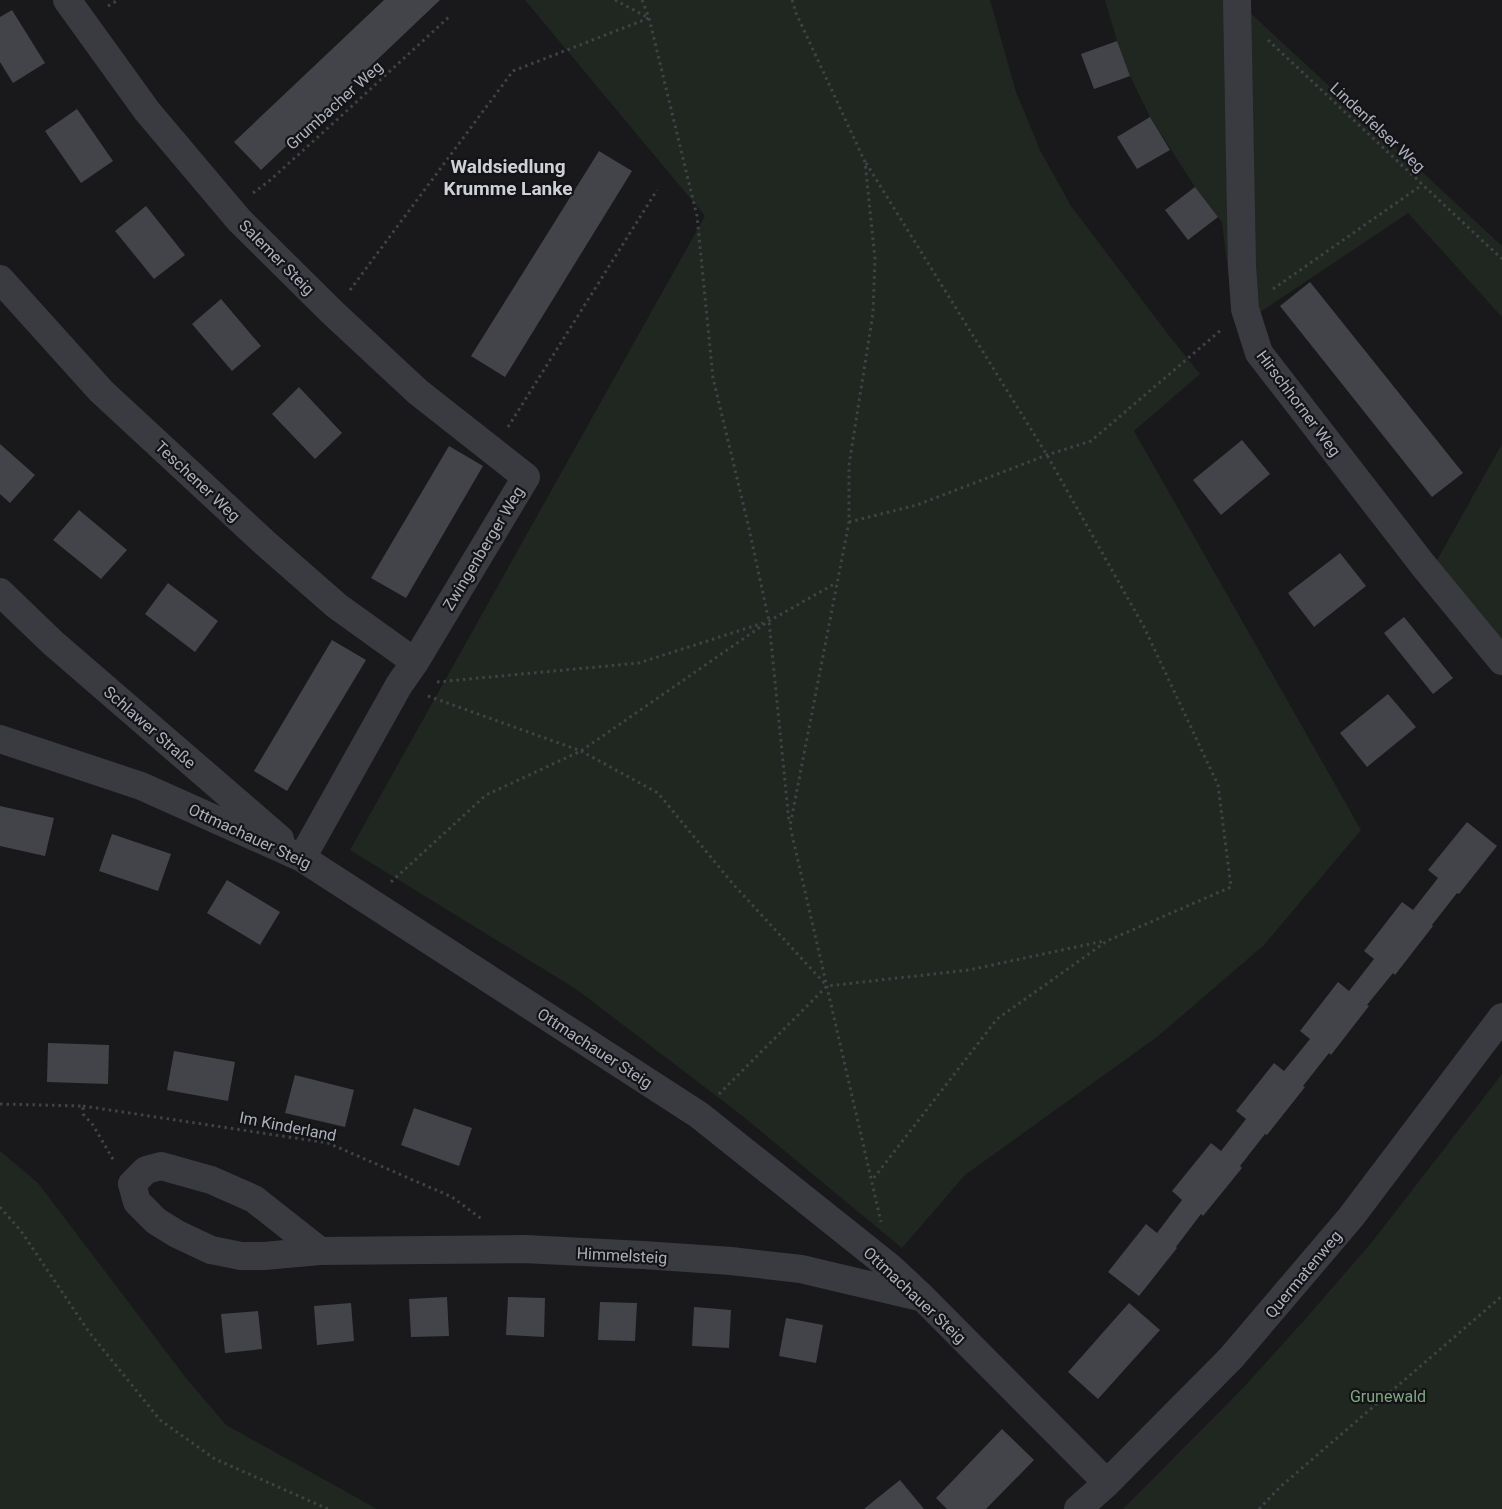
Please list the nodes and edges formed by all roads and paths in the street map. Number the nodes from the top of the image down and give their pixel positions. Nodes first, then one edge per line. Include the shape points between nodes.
1 (67, 0) edge
2 (615, 0) edge
3 (642, 0) edge
4 (792, 0) edge
5 (1237, 6) edge
6 (451, 15) dead end
7 (649, 18) junction
8 (866, 162) junction
9 (1422, 185) junction
10 (657, 190) dead end
11 (230, 210) junction
12 (1502, 259) edge
13 (0, 280) edge
14 (1245, 309) junction
15 (333, 313) junction
16 (506, 430) dead end
17 (1046, 455) junction
18 (526, 477) joint
19 (849, 522) junction
20 (837, 583) junction
21 (0, 592) edge
22 (769, 621) junction
23 (1502, 661) edge
24 (415, 662) junction
25 (399, 685) junction
26 (0, 738) edge
27 (581, 751) junction
28 (790, 826) junction
29 (302, 858) junction
30 (369, 902) junction
31 (1107, 940) junction
32 (827, 986) junction
33 (1502, 1017) edge
34 (0, 1104) edge
35 (83, 1106) junction
36 (699, 1115) junction
37 (872, 1180) junction
38 (132, 1184) junction
39 (0, 1207) edge
40 (484, 1220) dead end
41 (882, 1224) dead end
42 (320, 1251) junction
43 (1502, 1296) edge
44 (922, 1297) junction
45 (1107, 1483) junction
46 (328, 1509) edge
47 (1078, 1509) edge
48 (1259, 1509) edge

1 - 11 street, Salemer Steig via 147,111
2 - 7 path
3 - 7 path
4 - 8 path
5 - 9 path, Lindenfelser Weg
5 - 14 street, Hirschhorner Weg
6 - 11 path, Grumbacher Weg via 268,182
7 - 15 path via 513,71
7 - 22 path via 698,216 713,378
8 - 17 path
8 - 19 path via 875,259 873,313 849,465
9 - 12 path, Lindenfelser Weg
9 - 14 path
10 - 16 path
11 - 15 street, Salemer Steig
13 - 24 street, Teschener Weg via 101,391 265,543 337,606
14 - 17 path via 1091,441
14 - 23 street, Hirschhorner Weg via 1258,352
15 - 18 street, Salemer Steig via 418,392
17 - 19 path via 917,505
17 - 31 path via 1144,627 1218,785 1231,887
18 - 24 street, Zwingenberger Weg
19 - 20 path
20 - 22 path
20 - 28 path
21 - 29 street, Schlawer Straße via 53,643
22 - 25 path via 639,663
22 - 27 path
22 - 28 path
24 - 25 street, Zwingenberger Weg
25 - 27 path
25 - 29 street, Zwingenberger Weg
26 - 29 street, Ottmachauer Steig via 141,786
27 - 30 path via 486,795
27 - 32 path via 658,793 734,884
28 - 32 path
29 - 30 street, Ottmachauer Steig
30 - 36 street, Ottmachauer Steig
31 - 32 path via 969,970
31 - 37 path via 997,1019
32 - 36 path
32 - 37 path
33 - 45 street, Quermatenweg via 1344,1224 1231,1358
34 - 35 path, Im Kinderland
35 - 38 path via 83,1114 115,1163 121,1182
35 - 40 path, Im Kinderland via 328,1143 452,1197
36 - 44 street, Ottmachauer Steig via 891,1268
37 - 41 path
38 - 42 street, Himmelsteig via 137,1202 156,1221 211,1250 241,1256
38 - 42 street via 146,1170 161,1166 211,1180 254,1199
39 - 46 path via 21,1231 89,1332 160,1420 215,1460
42 - 44 street, Himmelsteig via 524,1249 731,1261 800,1269
43 - 48 path via 1280,1487
44 - 45 street, Ottmachauer Steig
45 - 47 street, Quermatenweg

